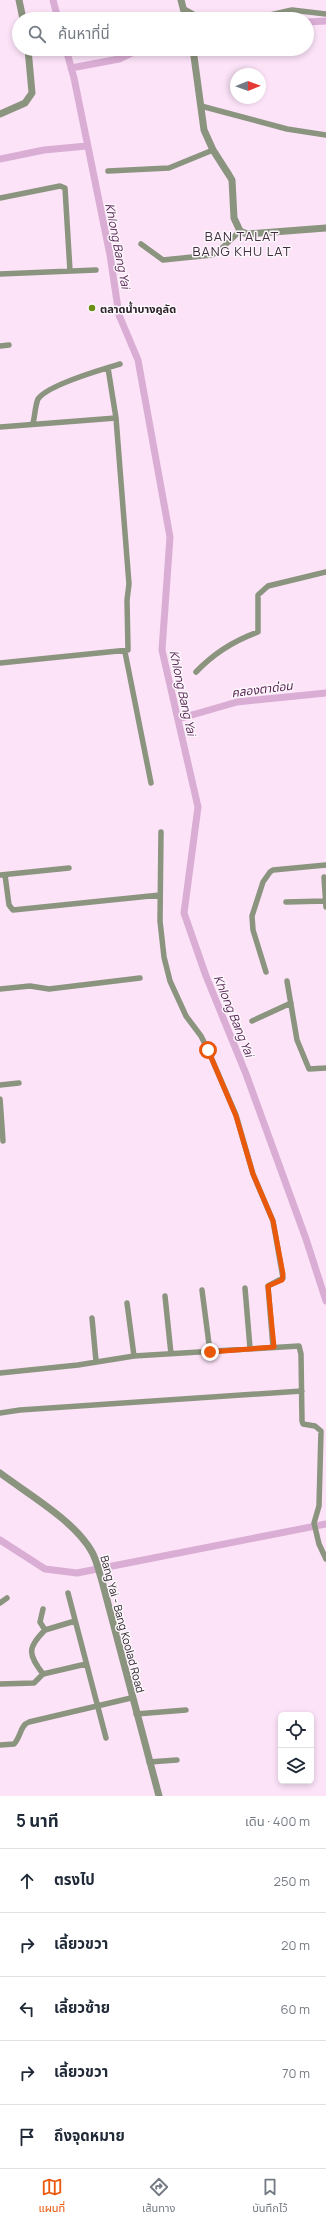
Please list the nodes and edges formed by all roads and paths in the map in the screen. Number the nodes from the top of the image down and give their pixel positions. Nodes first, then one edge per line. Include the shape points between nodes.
1 (19, 0) edge
2 (182, 0) edge
3 (184, 9) junction
4 (22, 12) edge
5 (185, 12) edge
6 (189, 12) edge
7 (283, 12) edge
8 (309, 12) edge
9 (314, 13) edge
10 (326, 14) edge
11 (29, 56) edge
12 (194, 56) edge
13 (201, 106) junction
14 (0, 114) edge
15 (326, 135) edge
16 (213, 150) junction
17 (108, 171) dead end
18 (0, 198) edge
19 (326, 228) edge
20 (240, 231) junction
21 (141, 244) dead end
22 (96, 270) dead end
23 (70, 271) junction
24 (0, 274) edge
25 (9, 345) dead end
26 (0, 346) edge
27 (120, 364) dead end
28 (108, 368) junction
29 (116, 418) junction
30 (33, 423) junction
31 (0, 427) edge
32 (326, 572) edge
33 (125, 652) junction
34 (0, 663) edge
35 (196, 672) dead end
36 (151, 783) dead end
37 (161, 832) dead end
38 (326, 865) edge
39 (69, 868) dead end
40 (2, 875) edge
41 (324, 877) dead end
42 (160, 895) junction
43 (286, 902) dead end
44 (326, 903) edge
45 (266, 972) dead end
46 (140, 978) dead end
47 (287, 981) dead end
48 (0, 989) edge
49 (291, 1003) junction
50 (252, 1021) dead end
51 (326, 1068) edge
52 (19, 1083) dead end
53 (0, 1085) edge
54 (0, 1100) edge
55 (3, 1141) dead end
56 (245, 1288) dead end
57 (202, 1290) dead end
58 (165, 1296) dead end
59 (127, 1303) dead end
60 (92, 1318) dead end
61 (274, 1347) junction
62 (250, 1348) junction
63 (210, 1352) junction
64 (171, 1354) junction
65 (134, 1356) junction
66 (96, 1361) junction
67 (0, 1373) edge
68 (302, 1391) junction
69 (0, 1413) edge
70 (0, 1473) edge
71 (326, 1560) edge
72 (68, 1593) dead end
73 (7, 1598) dead end
74 (0, 1603) edge
75 (43, 1609) dead end
76 (75, 1621) junction
77 (45, 1630) junction
78 (86, 1664) junction
79 (43, 1674) junction
80 (0, 1684) edge
81 (131, 1698) junction
82 (97, 1705) junction
83 (186, 1710) dead end
84 (136, 1714) junction
85 (106, 1738) dead end
86 (0, 1745) edge
87 (177, 1760) dead end
88 (149, 1762) junction
89 (159, 1796) edge

1 - 4 street
2 - 3 street
3 - 5 street
3 - 6 street
7 - 8 street
9 - 10 street
11 - 14 street via 32,93 25,103
12 - 13 street
13 - 15 street
13 - 16 street via 204,130
16 - 17 street via 169,168
16 - 20 street via 232,180 234,218
18 - 23 street via 60,186 65,188
19 - 20 street via 252,234
20 - 21 street via 220,250 206,256 163,260
22 - 23 street
23 - 24 street
25 - 26 street
27 - 28 street
28 - 29 street
28 - 30 street via 82,375 42,395 36,404
29 - 30 street via 74,423
29 - 33 street via 129,584 128,650
30 - 31 street
32 - 35 street via 268,586 258,595 258,632 239,639 212,655
33 - 34 street
33 - 36 street
37 - 42 street
38 - 45 street via 273,870 263,882 252,916 253,930
39 - 40 street
40 - 42 street via 9,905 13,910
41 - 44 street
42 - 61 street via 164,957 170,981 186,1016 208,1050 236,1116 253,1174 273,1221 283,1274 282,1280 268,1286
43 - 44 street
46 - 48 street via 49,989 30,986
47 - 49 street
49 - 50 street
49 - 51 street via 298,1040 309,1069
52 - 53 street
54 - 55 street
56 - 62 street
57 - 63 street
58 - 64 street
59 - 65 street
60 - 66 street
61 - 62 street
61 - 68 street via 296,1345 300,1348
62 - 63 street
63 - 64 street
64 - 65 street
65 - 66 street
66 - 67 street
68 - 69 street
68 - 71 street via 303,1424 315,1426 321,1431 319,1506 314,1523 316,1536
70 - 81 street, Bang Yai - Bang Koolad Road via 73,1530 89,1547 102,1581
72 - 76 street
73 - 74 street
75 - 77 street via 40,1622
76 - 77 street
76 - 78 street
77 - 79 street via 36,1639 31,1651 35,1663
78 - 79 street
78 - 82 street
79 - 80 street via 34,1683
81 - 82 street
81 - 84 street, Bang Yai - Bang Koolad Road
82 - 85 street
82 - 86 street via 29,1722 23,1726 14,1744
83 - 84 street
84 - 88 street, Bang Yai - Bang Koolad Road
87 - 88 street
88 - 89 street, Bang Yai - Bang Koolad Road

